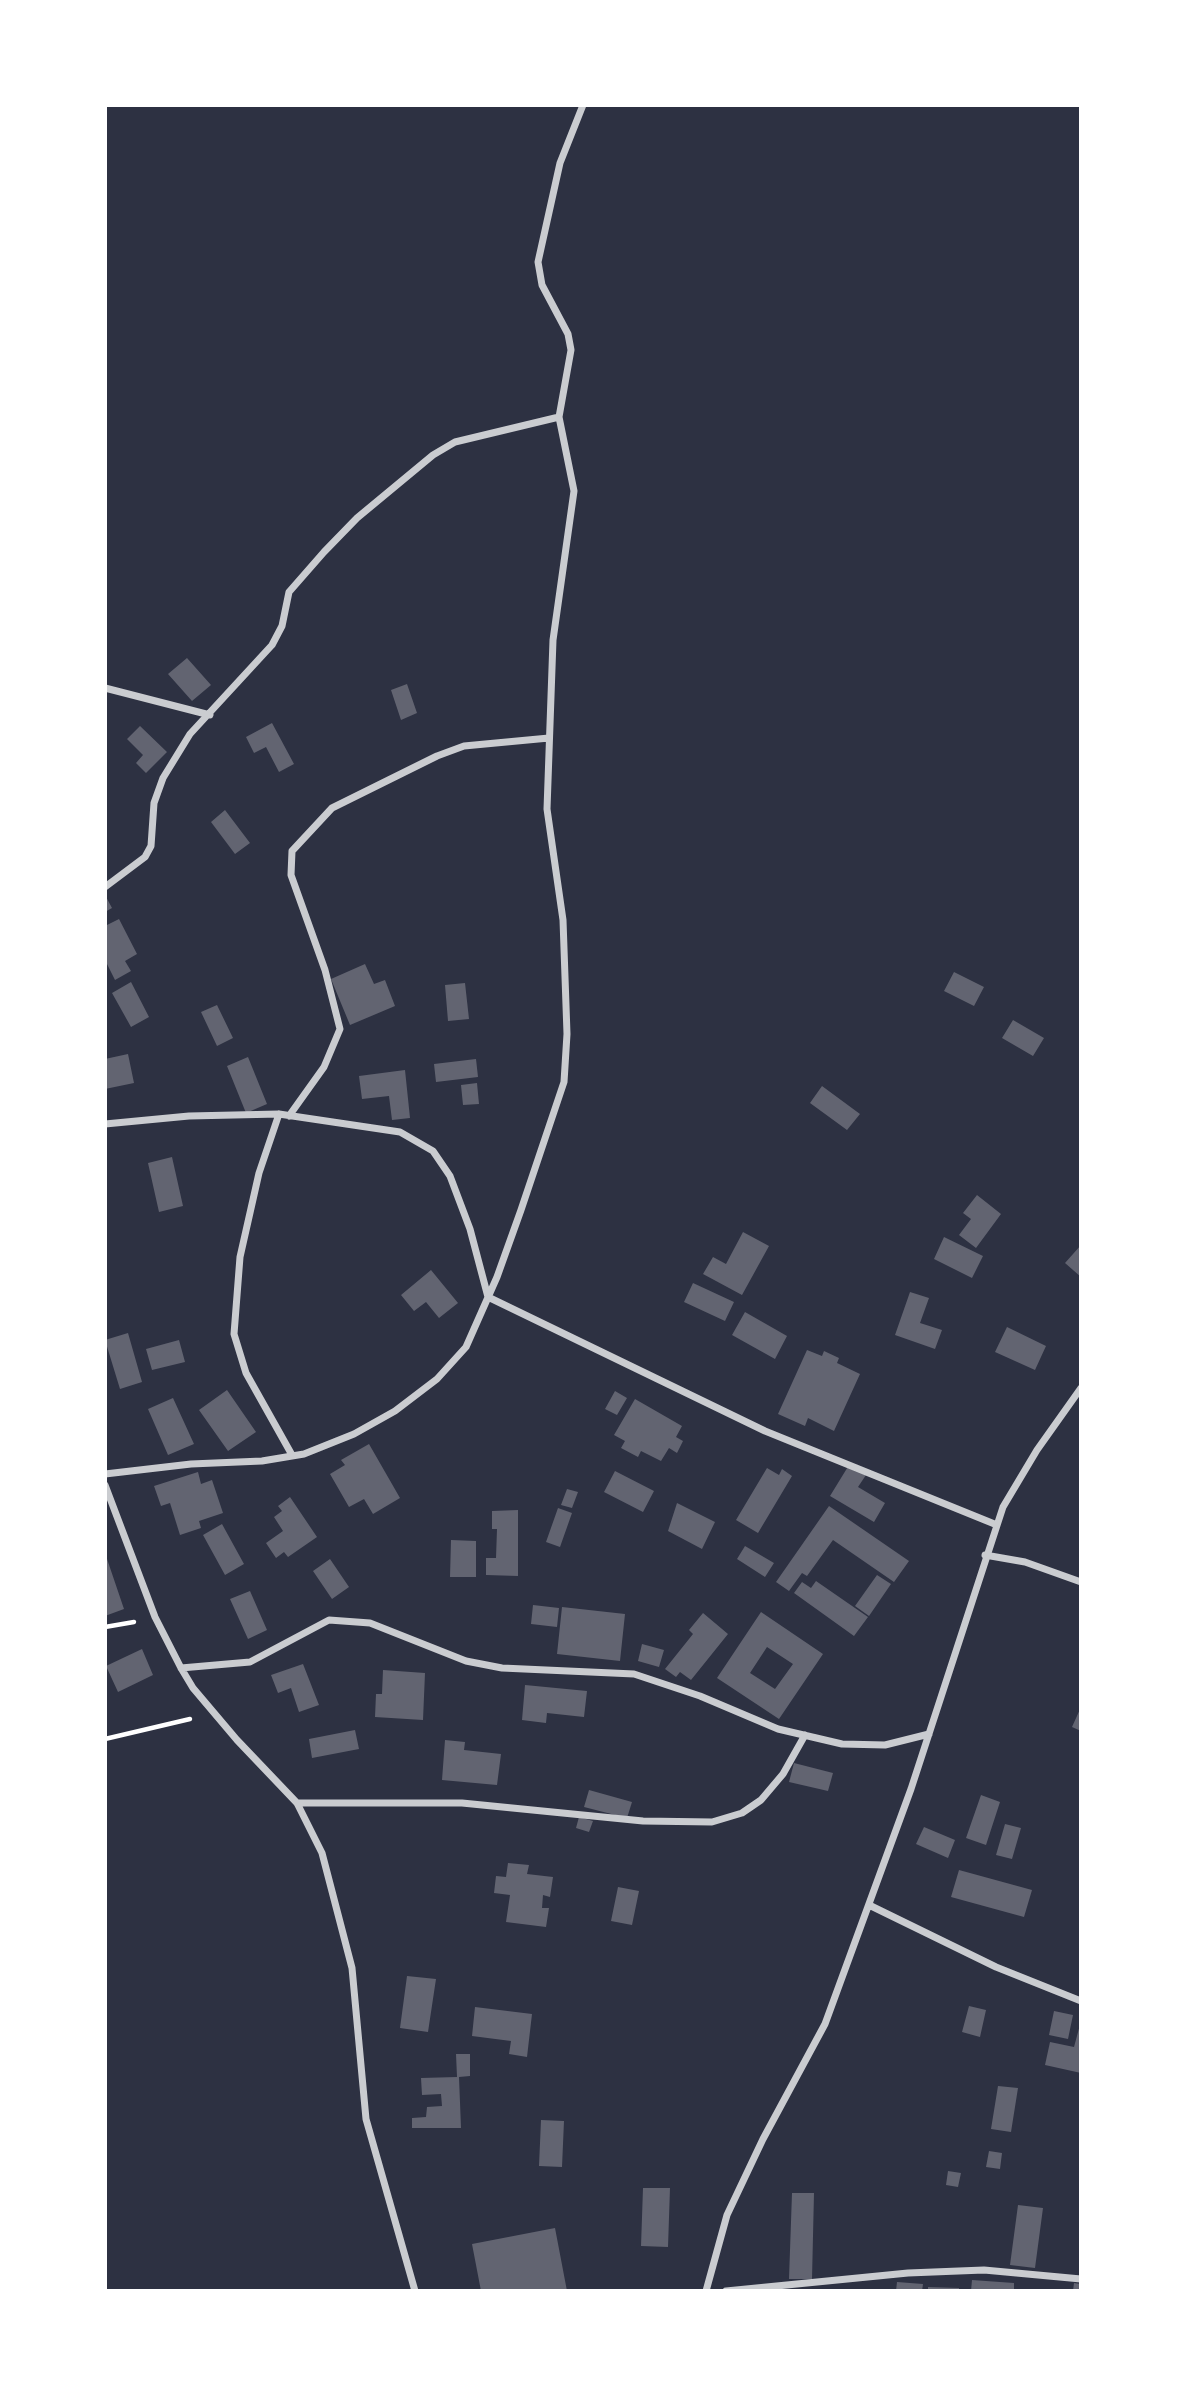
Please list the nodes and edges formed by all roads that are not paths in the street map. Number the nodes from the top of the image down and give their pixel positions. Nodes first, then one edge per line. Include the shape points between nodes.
1 (583, 105) edge
2 (559, 416) junction
3 (105, 688) edge
4 (210, 715) junction
5 (549, 738) junction
6 (105, 887) edge
7 (279, 1114) junction
8 (289, 1116) junction
9 (105, 1124) edge
10 (488, 1297) junction
11 (1081, 1388) edge
12 (292, 1455) junction
13 (105, 1474) edge
14 (105, 1485) edge
15 (997, 1525) junction
16 (985, 1555) junction
17 (1081, 1581) edge
18 (181, 1668) junction
19 (929, 1734) junction
20 (805, 1735) junction
21 (297, 1803) junction
22 (869, 1905) junction
23 (1081, 2001) edge
24 (1081, 2279) edge
25 (415, 2291) edge
26 (706, 2291) edge
27 (726, 2291) edge

1 - 2 street via 560,163 538,261 542,285 568,334 571,350
2 - 4 street via 455,442 433,454 357,518 289,592 282,626 272,645
2 - 5 street via 574,491 553,640
3 - 4 street
4 - 6 street via 190,734 163,778 145,857
5 - 8 street via 464,746 437,756 332,808 292,851 291,875 325,970 340,1029 324,1066
5 - 10 street via 548,834 563,920 564,1082
7 - 8 street
7 - 9 street
7 - 12 street via 259,1173 240,1257 234,1334 246,1373
8 - 10 street via 400,1132 433,1151 454,1186
10 - 12 street via 467,1347 437,1379 354,1434
10 - 15 street via 765,1431
11 - 15 street via 1037,1450
12 - 13 street
14 - 18 street via 155,1617
15 - 16 street
16 - 17 street via 1025,1562
16 - 19 street
18 - 20 street via 250,1661 329,1620 370,1623 466,1661 502,1668 634,1674
18 - 21 street via 193,1688
19 - 20 street via 885,1745 842,1744
19 - 22 street
20 - 21 street via 783,1774 761,1800 742,1813 712,1822 643,1821 462,1803
21 - 25 street via 322,1853 352,1968 366,2119
22 - 23 street via 996,1967
22 - 26 street via 825,2024 727,2215
24 - 27 street via 971,2270

